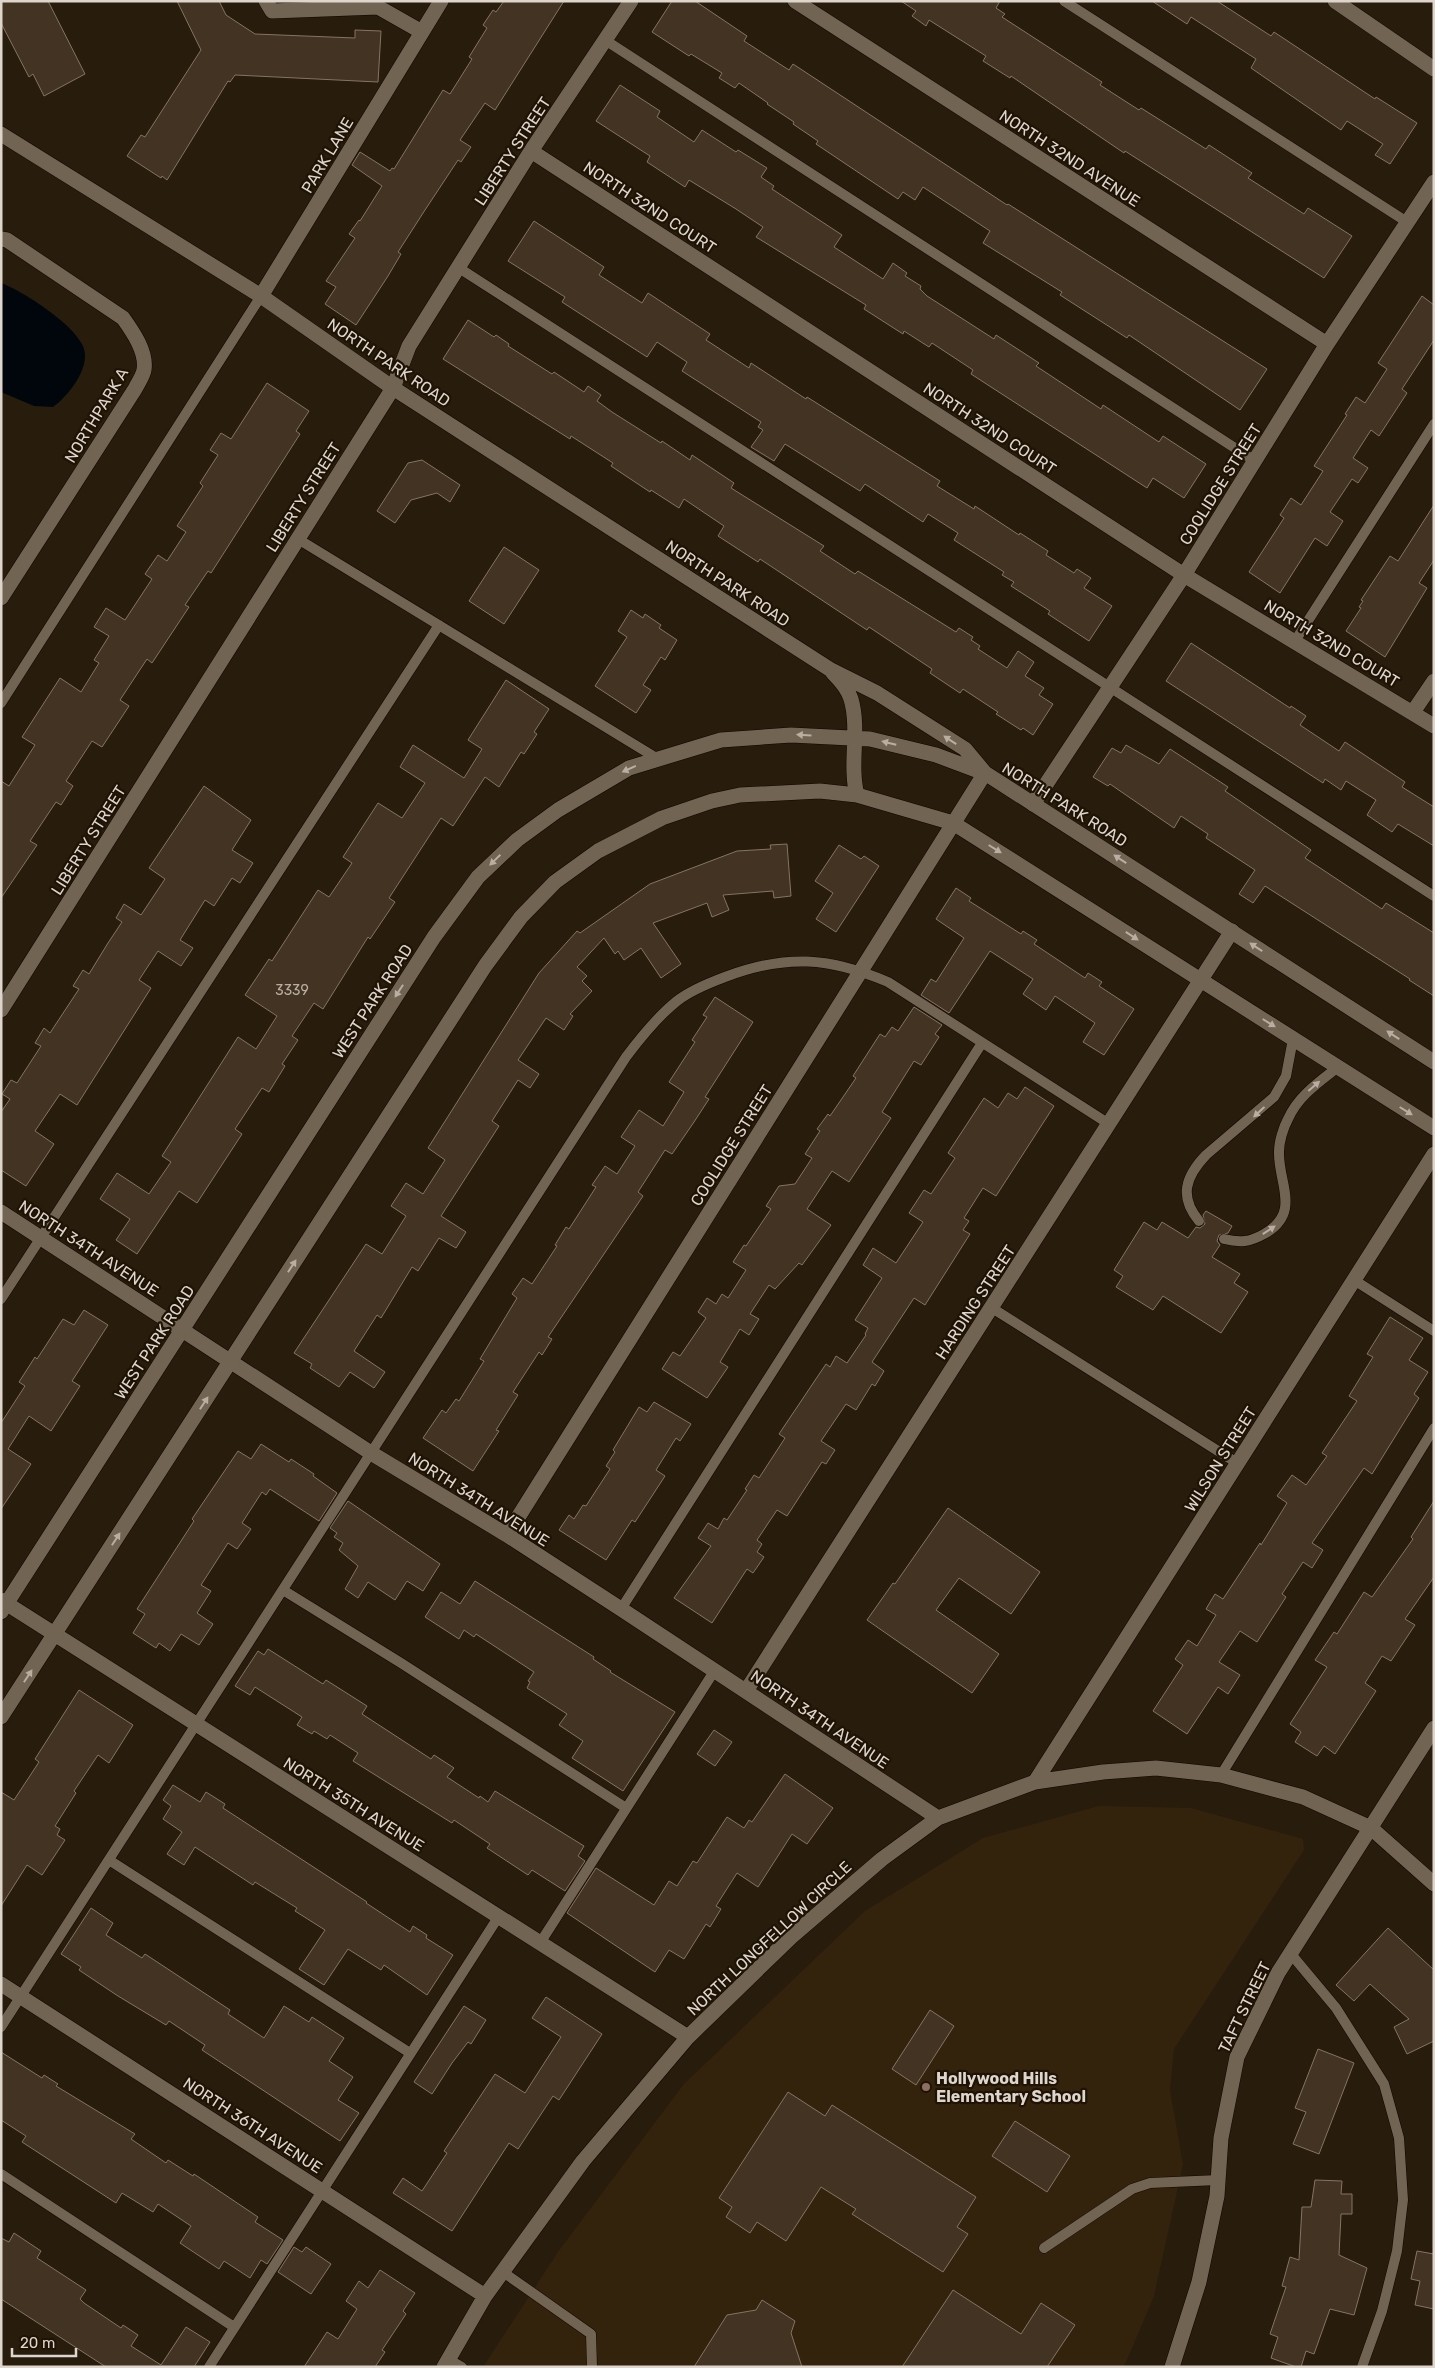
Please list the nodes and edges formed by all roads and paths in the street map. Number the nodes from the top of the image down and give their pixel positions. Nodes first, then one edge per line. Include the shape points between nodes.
1 (266, 1) edge
2 (441, 1) edge
3 (631, 1) edge
4 (795, 1) edge
5 (1064, 1) edge
6 (1335, 1) edge
7 (422, 32) junction
8 (605, 40) junction
9 (1434, 69) edge
10 (1, 134) edge
11 (531, 151) junction
12 (1434, 182) edge
13 (1407, 222) junction
14 (1, 238) edge
15 (459, 268) junction
16 (261, 296) junction
17 (1327, 344) junction
18 (393, 388) junction
19 (1434, 424) edge
20 (1255, 461) junction
21 (298, 539) junction
22 (1184, 575) junction
23 (1, 598) edge
24 (439, 625) junction
25 (1295, 641) junction
26 (831, 670) junction
27 (1434, 681) edge
28 (1110, 688) junction
29 (1, 703) edge
30 (1413, 712) junction
31 (1434, 726) edge
32 (853, 738) junction
33 (658, 759) junction
34 (985, 773) junction
35 (857, 795) junction
36 (1033, 804) junction
37 (953, 824) junction
38 (1434, 896) edge
39 (1232, 931) junction
40 (861, 971) junction
41 (1201, 980) junction
42 (1, 1010) edge
43 (1293, 1039) junction
44 (982, 1043) junction
45 (1434, 1062) edge
46 (1338, 1067) junction
47 (1109, 1124) junction
48 (1434, 1128) edge
49 (1434, 1154) edge
50 (1, 1212) edge
51 (1199, 1221) dead end
52 (41, 1238) junction
53 (1224, 1239) dead end
54 (1354, 1280) junction
55 (1, 1299) edge
56 (992, 1308) junction
57 (182, 1330) junction
58 (1434, 1331) edge
59 (231, 1362) junction
60 (1434, 1428) edge
61 (371, 1453) junction
62 (1237, 1464) junction
63 (507, 1536) junction
64 (283, 1590) junction
65 (3, 1605) edge
66 (621, 1609) junction
67 (55, 1634) junction
68 (715, 1670) junction
69 (746, 1691) junction
70 (1, 1716) edge
71 (196, 1724) junction
72 (1434, 1728) edge
73 (1221, 1775) junction
74 (1035, 1782) junction
75 (626, 1808) junction
76 (938, 1818) junction
77 (1371, 1828) junction
78 (109, 1860) junction
79 (1434, 1884) edge
80 (499, 1916) junction
81 (540, 1942) junction
82 (1291, 1954) junction
83 (1, 1984) edge
84 (21, 1997) junction
85 (1, 2027) edge
86 (688, 2037) junction
87 (410, 2053) junction
88 (1, 2174) edge
89 (1218, 2180) junction
90 (322, 2191) junction
91 (1044, 2248) dead end
92 (503, 2272) junction
93 (485, 2296) junction
94 (234, 2327) junction
95 (446, 2363) edge
96 (209, 2367) edge
97 (462, 2367) edge
98 (592, 2367) edge
99 (1172, 2367) edge
100 (1362, 2367) edge

1 - 7 street via 272,11 378,7
2 - 7 street, PARK LANE
3 - 8 street, LIBERTY STREET
4 - 17 street, NORTH 32ND AVENUE
5 - 13 lane
6 - 9 street
7 - 16 street, PARK LANE
8 - 11 street, LIBERTY STREET
8 - 20 lane
10 - 16 street, NORTH PARK ROAD
11 - 15 street, LIBERTY STREET
11 - 22 street, NORTH 32ND COURT
12 - 13 street, COOLIDGE STREET
13 - 17 street, COOLIDGE STREET
14 - 23 street, NORTHPARK A via 123,318 143,355 144,370
15 - 18 street, LIBERTY STREET via 410,346
15 - 28 lane
16 - 18 street, NORTH PARK ROAD
16 - 29 lane
17 - 20 street, COOLIDGE STREET
18 - 21 street, LIBERTY STREET
18 - 26 street, NORTH PARK ROAD
19 - 25 lane
20 - 22 street, COOLIDGE STREET
21 - 24 lane
21 - 42 street, LIBERTY STREET
22 - 25 street, NORTH 32ND COURT
22 - 28 street, COOLIDGE STREET
24 - 33 lane
24 - 52 lane
25 - 30 street, NORTH 32ND COURT
26 - 32 street via 850,697
34 -> 26 street, NORTH PARK ROAD via 965,750 877,693
27 - 30 street
28 - 36 street, COOLIDGE STREET
28 - 38 lane
30 - 31 street, NORTH 32ND COURT
32 -> 33 street, WEST PARK ROAD via 791,735 721,740
34 -> 32 street, WEST PARK ROAD via 870,738
32 - 35 street via 853,779
33 -> 57 street, WEST PARK ROAD via 629,768 558,810 517,840 478,877 434,937
34 - 36 street, NORTH PARK ROAD
34 - 37 street, COOLIDGE STREET
35 - 37 street
59 -> 35 street via 485,966 521,917 555,882 598,851 662,818 712,801 770,792 820,790
39 -> 36 street, NORTH PARK ROAD
37 - 40 street, COOLIDGE STREET
37 -> 41 street
39 - 41 street, HARDING STREET
45 -> 39 street, NORTH PARK ROAD
40 - 44 lane via 888,982
40 - 61 lane via 807,960 749,968 711,982 679,1000 650,1026 626,1058
40 - 63 street, COOLIDGE STREET
41 -> 43 street
41 - 47 street, HARDING STREET
43 - 46 street
43 -> 51 lane via 1286,1076 1274,1097 1198,1163 1187,1186 1186,1201
44 - 47 lane
44 - 66 lane
46 -> 48 street
53 -> 46 lane via 1237,1243 1251,1241 1277,1225 1285,1210 1286,1189 1278,1151 1288,1118 1298,1102
47 - 56 street, HARDING STREET
49 - 54 street, WILSON STREET
50 - 52 street, NORTH 34TH AVENUE
52 - 55 lane
52 - 57 street, NORTH 34TH AVENUE
54 - 58 lane
54 - 62 street, WILSON STREET
56 - 62 lane
56 - 69 street, HARDING STREET
57 - 59 street, NORTH 34TH AVENUE
57 - 65 street, WEST PARK ROAD
59 - 61 street, NORTH 34TH AVENUE
67 -> 59 street
60 - 73 lane
61 - 63 street, NORTH 34TH AVENUE
61 - 64 lane
62 - 74 street, WILSON STREET
63 - 66 street, NORTH 34TH AVENUE
64 - 71 lane
64 - 75 lane
65 - 67 street, NORTH 35TH AVENUE
66 - 68 street, NORTH 34TH AVENUE
70 -> 67 street
67 - 71 street, NORTH 35TH AVENUE
68 - 69 street, NORTH 34TH AVENUE
68 - 75 lane
69 - 76 street, NORTH 34TH AVENUE
71 - 78 lane
71 - 80 street, NORTH 35TH AVENUE
72 - 77 street, TAFT STREET
73 - 74 street, NORTH LONGFELLOW CIRCLE via 1156,1768
73 - 77 street, NORTH LONGFELLOW CIRCLE via 1303,1797
74 - 76 street, NORTH LONGFELLOW CIRCLE
75 - 81 lane
76 - 86 street, NORTH LONGFELLOW CIRCLE via 882,1859 790,1937
77 - 79 street, NORTH LONGFELLOW CIRCLE
77 - 82 street, TAFT STREET
78 - 84 lane
78 - 87 lane
80 - 81 street, NORTH 35TH AVENUE
80 - 87 lane
81 - 86 street, NORTH 35TH AVENUE
82 - 89 street, TAFT STREET via 1278,1973 1237,2057 1220,2138
82 - 100 lane via 1336,2008 1384,2084 1399,2138 1403,2200 1397,2251 1382,2311
83 - 84 street, NORTH 36TH AVENUE
84 - 85 lane
84 - 90 street, NORTH 36TH AVENUE
86 - 92 street, NORTH LONGFELLOW CIRCLE via 583,2161
87 - 90 lane
88 - 94 lane
89 - 91 lane via 1150,2183 1132,2189
89 - 99 street, TAFT STREET via 1199,2282
90 - 93 street, NORTH 36TH AVENUE
90 - 94 lane
92 - 93 street, NORTH LONGFELLOW CIRCLE
92 - 98 lane via 591,2334
93 - 95 street, NORTH LONGFELLOW CIRCLE
94 - 96 lane
95 - 97 lane

